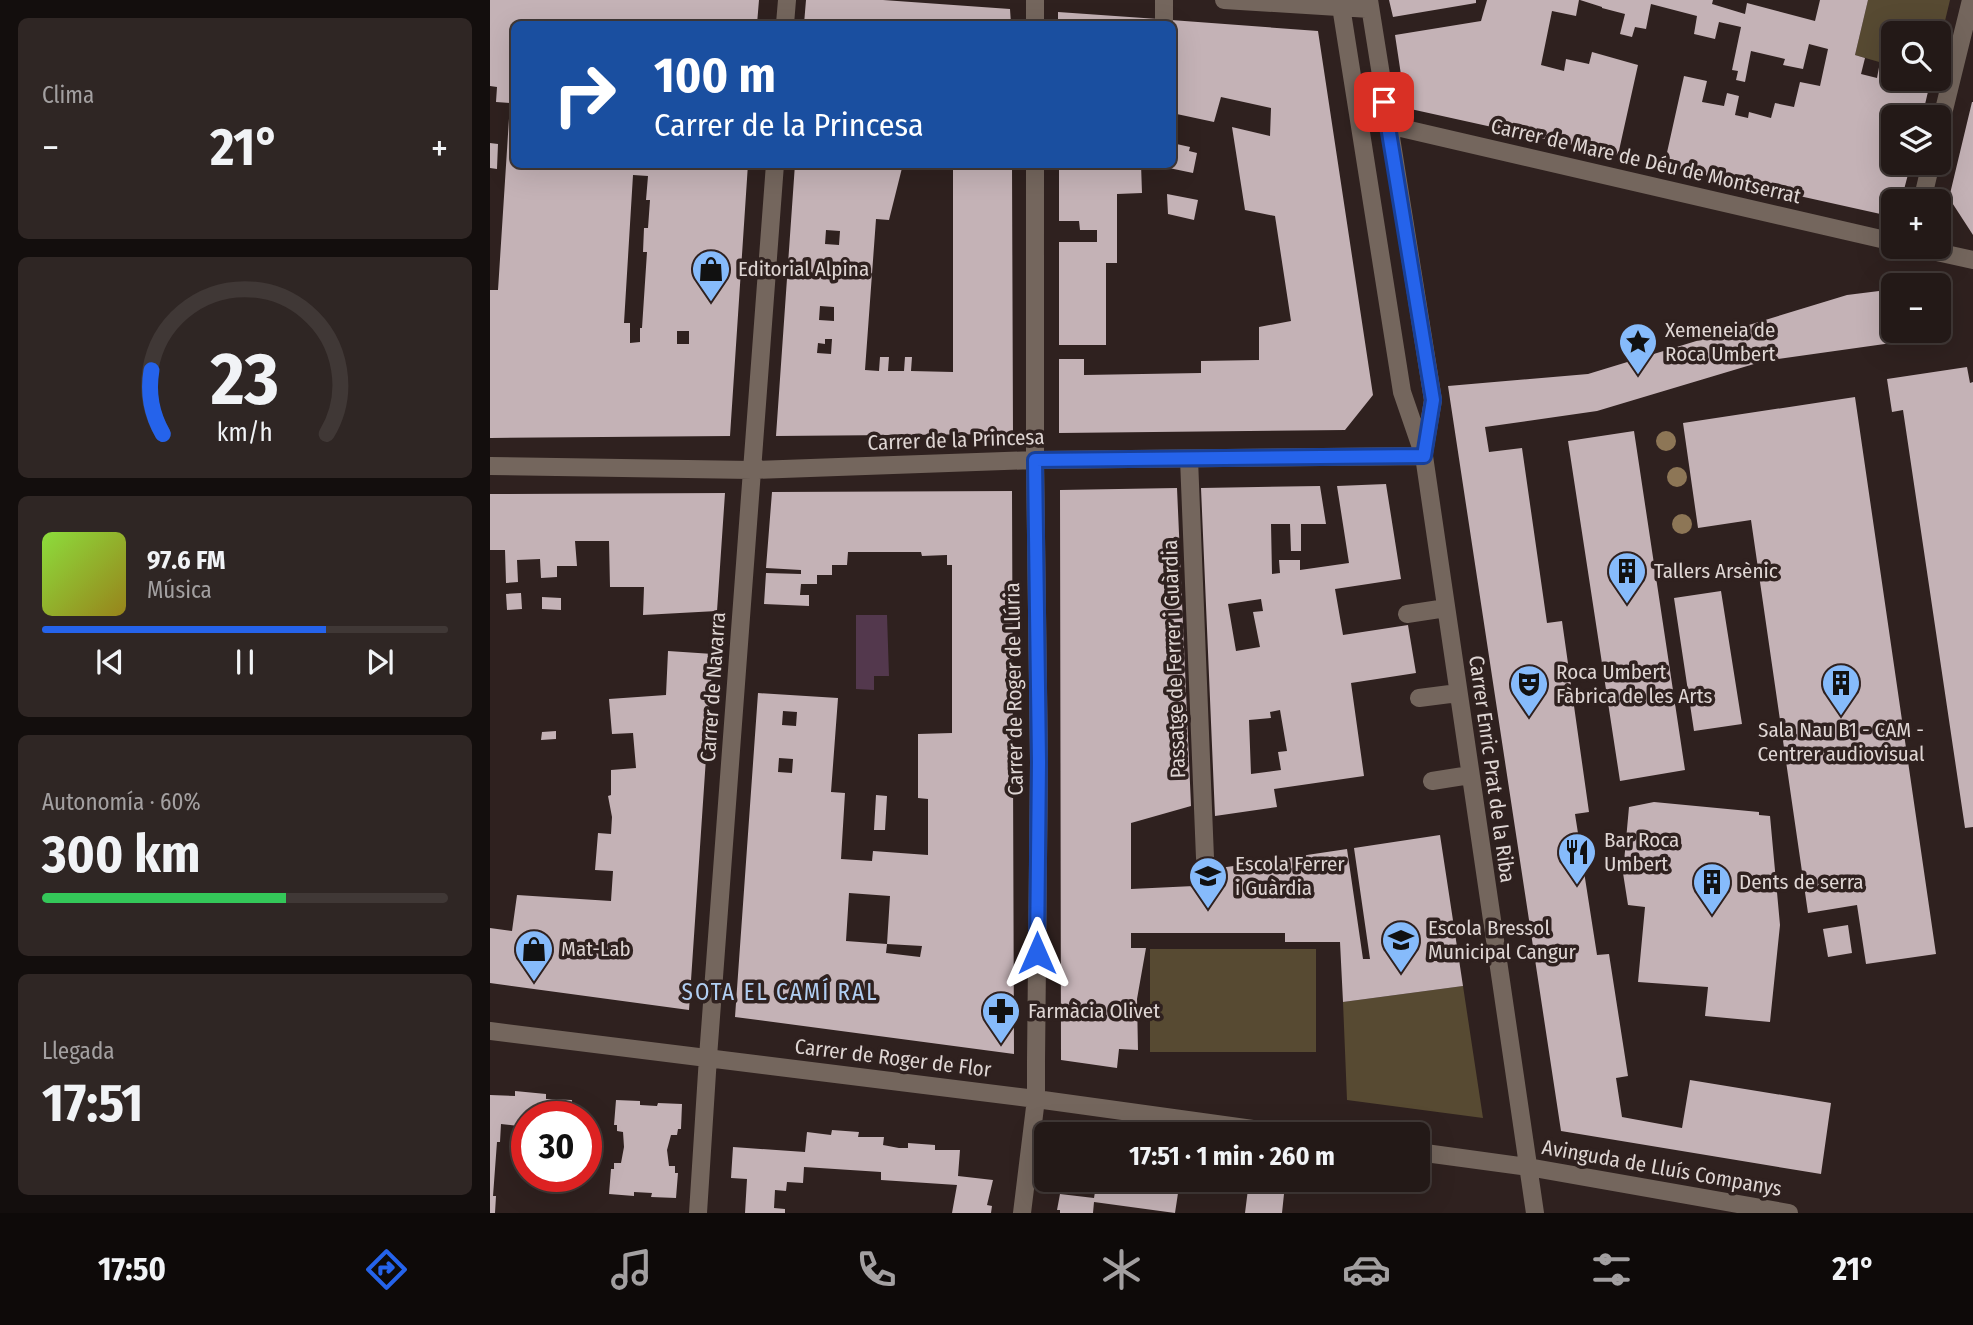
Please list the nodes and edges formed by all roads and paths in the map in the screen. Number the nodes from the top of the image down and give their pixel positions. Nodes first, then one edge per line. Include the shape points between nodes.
1 (787, 0) edge
2 (1035, 0) edge
3 (1164, 0) edge
4 (1224, 0) edge
5 (1971, 0) edge
6 (1340, 4) edge
7 (1369, 5) edge
8 (785, 21) edge
9 (1035, 21) edge
10 (1164, 21) edge
11 (1945, 105) edge
12 (1388, 125) junction
13 (775, 168) edge
14 (1035, 168) edge
15 (1881, 239) edge
16 (1951, 255) edge
17 (1973, 260) edge
18 (1424, 456) junction
19 (1189, 459) junction
20 (1035, 460) junction
21 (490, 466) edge
22 (752, 470) junction
23 (1446, 608) junction
24 (1406, 614) dead end
25 (1458, 692) junction
26 (1419, 698) dead end
27 (1470, 775) junction
28 (1432, 781) dead end
29 (1205, 858) dead end
30 (490, 1031) edge
31 (708, 1057) junction
32 (1036, 1099) junction
33 (1202, 1122) edge
34 (1430, 1154) edge
35 (1528, 1167) junction
36 (698, 1213) edge
37 (1022, 1213) edge
38 (1535, 1213) edge
39 (1789, 1213) edge

1 - 8 street
2 - 9 street
3 - 10 street
4 - 6 street
5 - 11 street
6 - 7 street
6 - 18 street, Carrer Enric Prat de la Riba via 1402,392
7 - 12 street, Carrer Enric Prat de la Riba
12 - 15 street, Carrer de Mare de Déu de Montserrat
12 - 18 street, Carrer Enric Prat de la Riba via 1433,400
13 - 22 street, Carrer de Navarra
14 - 20 street, Carrer de Roger de Llúria
16 - 17 street
18 - 19 street, Carrer de la Princesa
18 - 23 street, Carrer Enric Prat de la Riba
19 - 20 street, Carrer de la Princesa
19 - 29 street, Passatge de Ferrer i Guàrdia
20 - 22 street, Carrer de la Princesa
20 - 32 street, Carrer de Roger de Llúria via 1039,762
21 - 22 street, Carrer de la Princesa
22 - 31 street, Carrer de Navarra
23 - 24 street
23 - 25 street, Carrer Enric Prat de la Riba
25 - 26 street
25 - 27 street, Carrer Enric Prat de la Riba
27 - 28 street
27 - 35 street, Carrer Enric Prat de la Riba
30 - 31 street, Carrer de Roger de Flor
31 - 32 street, Carrer de Roger de Flor
31 - 36 street, Carrer de Navarra
32 - 33 street, Carrer de Roger de Flor
32 - 37 street, Carrer de Roger de Llúria
34 - 35 street
35 - 38 street, Carrer Enric Prat de la Riba
35 - 39 street, Avinguda de Lluís Companys

